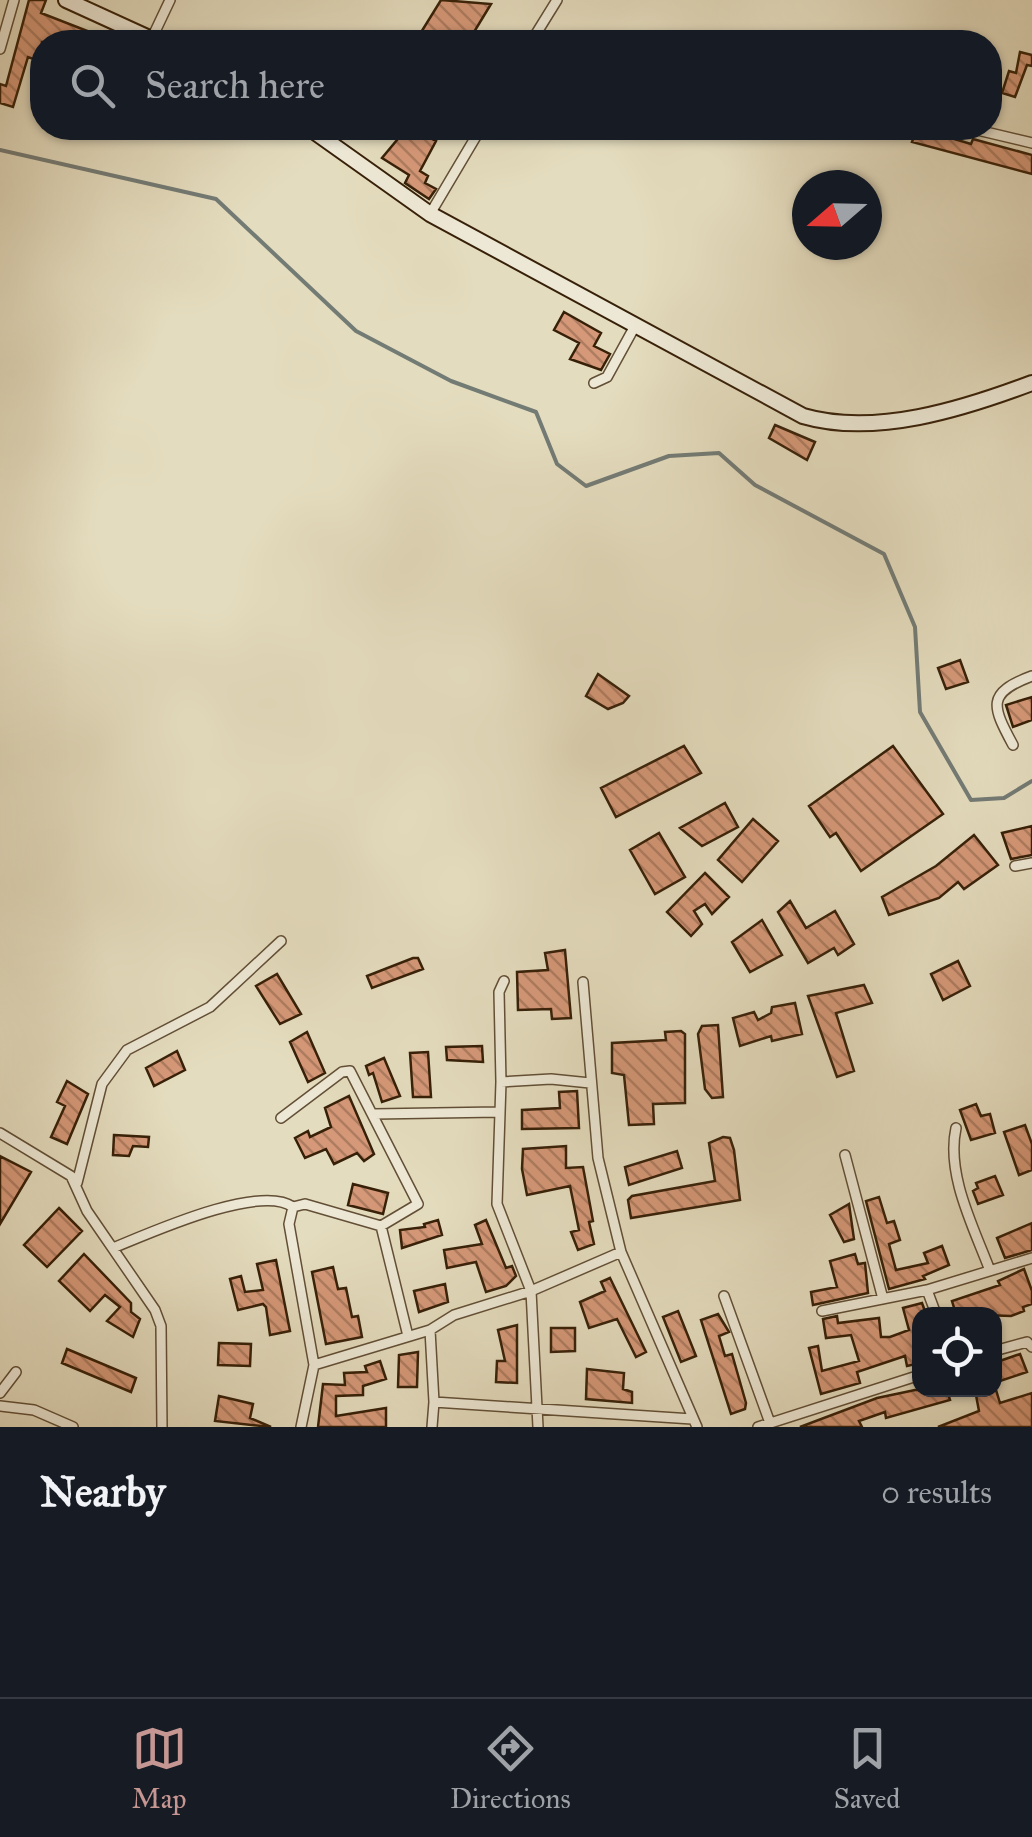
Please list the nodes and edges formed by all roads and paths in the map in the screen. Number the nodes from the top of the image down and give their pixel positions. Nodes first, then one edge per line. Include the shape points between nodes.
1 (14, 0) edge
2 (66, 0) edge
3 (170, 0) edge
4 (557, 0) edge
5 (133, 30) edge
6 (159, 30) edge
7 (538, 30) edge
8 (0, 49) edge
9 (1002, 136) edge
10 (326, 140) edge
11 (474, 140) edge
12 (1032, 143) edge
13 (430, 214) junction
14 (635, 326) junction
15 (594, 384) dead end
16 (1032, 384) edge
17 (1032, 676) edge
18 (1012, 745) dead end
19 (1032, 862) edge
20 (1015, 866) dead end
21 (281, 942) dead end
22 (504, 981) dead end
23 (583, 982) dead end
24 (501, 1082) junction
25 (590, 1082) junction
26 (498, 1112) junction
27 (374, 1114) junction
28 (281, 1118) dead end
29 (956, 1128) dead end
30 (0, 1134) edge
31 (845, 1155) dead end
32 (77, 1183) junction
33 (293, 1206) junction
34 (381, 1226) junction
35 (113, 1248) junction
36 (621, 1252) junction
37 (1032, 1258) edge
38 (989, 1268) junction
39 (927, 1290) junction
40 (532, 1291) junction
41 (724, 1296) dead end
42 (882, 1299) junction
43 (933, 1307) edge
44 (822, 1312) dead end
45 (430, 1330) junction
46 (408, 1336) junction
47 (1032, 1347) edge
48 (1002, 1349) edge
49 (314, 1365) junction
50 (16, 1372) dead end
51 (912, 1378) edge
52 (0, 1393) edge
53 (434, 1402) junction
54 (0, 1406) edge
55 (538, 1408) junction
56 (695, 1423) edge
57 (770, 1423) junction
58 (73, 1427) edge
59 (162, 1427) edge
60 (301, 1427) edge
61 (432, 1427) edge
62 (538, 1427) edge
63 (758, 1427) edge

1 - 8 street
2 - 5 street
3 - 6 street
4 - 7 street
9 - 12 street
10 - 13 street
11 - 13 street
13 - 14 street
14 - 15 street via 607,376
14 - 16 street via 803,416 834,425 934,411
17 - 18 street via 1007,685 996,701
19 - 20 street
21 - 32 street via 210,1006 127,1050 102,1084
22 - 24 street
23 - 25 street
24 - 25 street
24 - 26 street
25 - 36 street via 598,1158
26 - 27 street
26 - 40 street via 497,1204
27 - 28 street via 350,1071
27 - 34 street via 418,1204
29 - 38 street via 956,1171
30 - 32 street
31 - 42 street
32 - 35 street
33 - 34 street
33 - 35 street via 271,1197
33 - 49 street via 288,1224
34 - 46 street
35 - 59 street via 162,1326
36 - 40 street
36 - 56 street
37 - 38 street
38 - 39 street
39 - 42 street
39 - 43 street
40 - 45 street via 454,1315
40 - 55 street
41 - 57 street
42 - 44 street
45 - 46 street
45 - 53 street
46 - 49 street
47 - 48 street via 1026,1342
49 - 60 street
50 - 52 street
51 - 57 street
53 - 55 street
53 - 61 street
54 - 58 street via 34,1410
55 - 56 street
55 - 62 street
57 - 63 street

